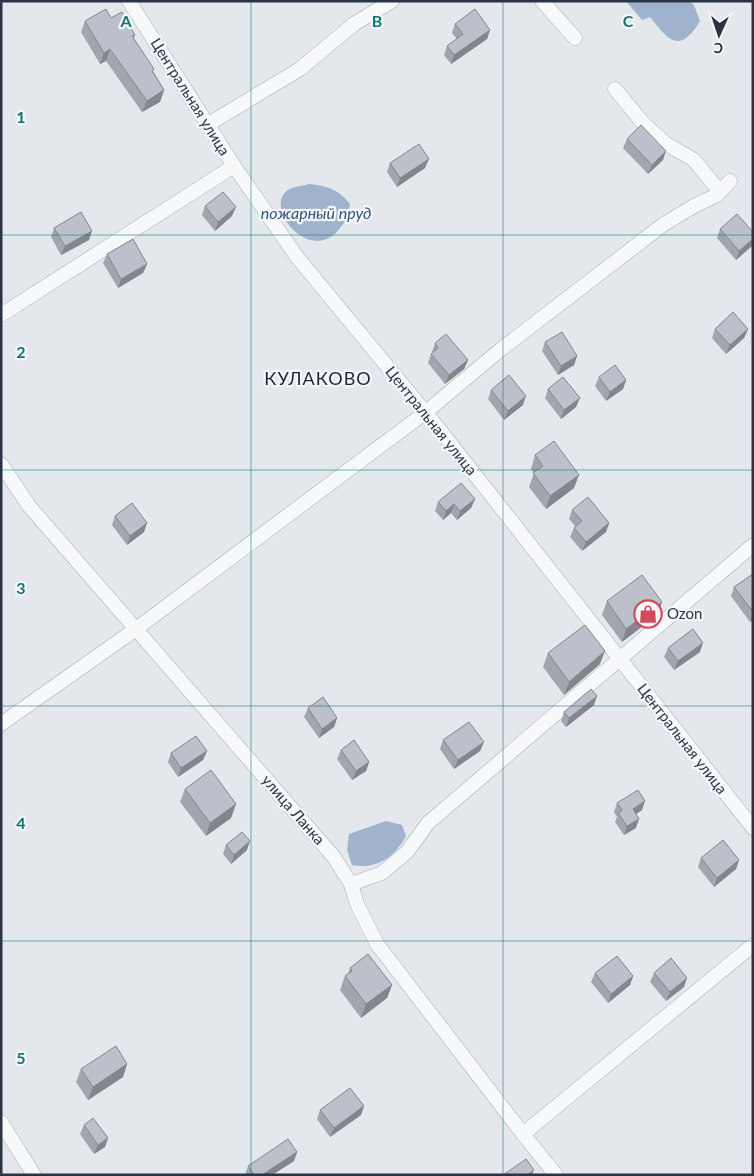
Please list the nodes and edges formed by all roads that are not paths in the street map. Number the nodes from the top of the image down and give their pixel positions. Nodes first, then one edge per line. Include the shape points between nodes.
1 (129, 1) edge
2 (392, 1) edge
3 (542, 1) edge
4 (575, 38) dead end
5 (615, 89) dead end
6 (207, 125) junction
7 (234, 166) junction
8 (730, 181) dead end
9 (720, 192) junction
10 (1, 315) edge
11 (426, 412) junction
12 (1, 464) edge
13 (753, 545) edge
14 (136, 629) junction
15 (619, 659) junction
16 (1, 724) edge
17 (753, 828) edge
18 (352, 884) junction
19 (753, 945) edge
20 (1, 1122) edge
21 (523, 1134) junction
22 (34, 1175) edge
23 (556, 1175) edge

1 - 6 street, Центральная улица
2 - 6 street via 354,24 300,69
3 - 4 street
5 - 9 street via 643,123 665,143 694,160
6 - 7 street, Центральная улица
7 - 10 street
7 - 11 street, Центральная улица via 297,257
8 - 9 street
9 - 11 street via 664,224 500,350
11 - 14 street
11 - 15 street, Центральная улица
12 - 14 street, улица Ланка via 29,506
13 - 15 street
14 - 16 street
14 - 18 street, улица Ланка via 333,856
15 - 17 street, Центральная улица
15 - 18 street via 428,822 407,852 382,873
18 - 21 street, улица Ланка via 356,904 377,944
19 - 21 street
20 - 22 street
21 - 23 street, улица Ланка

